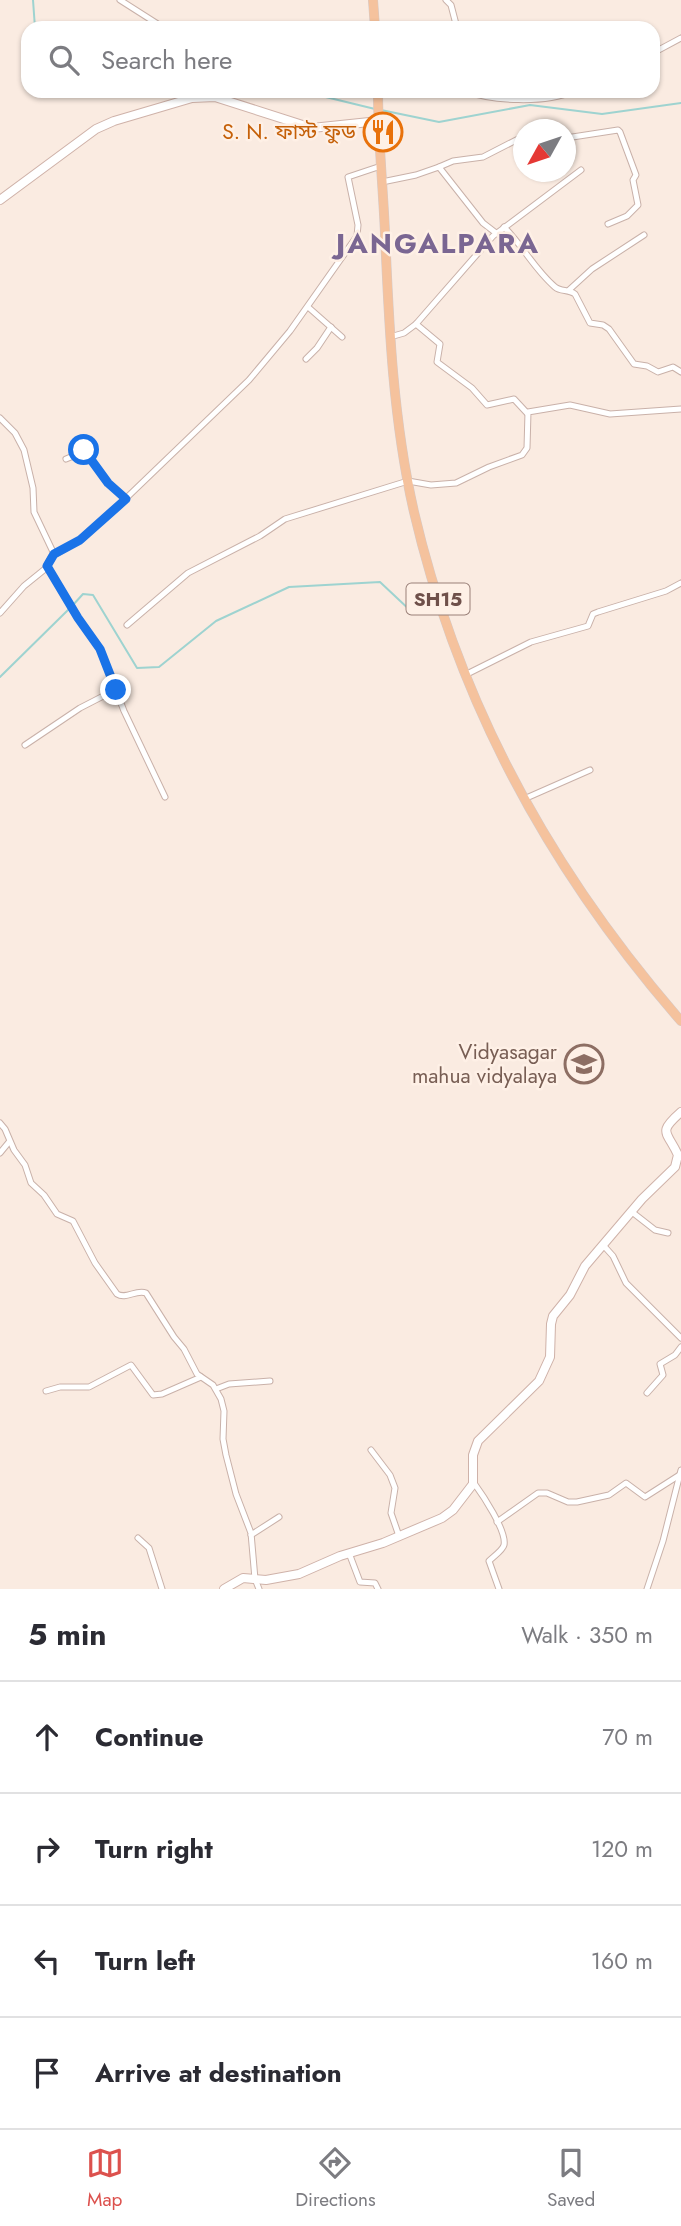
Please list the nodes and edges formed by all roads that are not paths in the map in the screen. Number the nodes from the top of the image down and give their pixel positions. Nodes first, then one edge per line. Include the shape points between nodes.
1 (120, 0) edge
2 (373, 0) edge
3 (446, 0) edge
4 (153, 21) edge
5 (374, 21) edge
6 (455, 21) edge
7 (681, 38) edge
8 (660, 49) edge
9 (196, 98) edge
10 (222, 98) edge
11 (378, 98) edge
12 (516, 98) edge
13 (550, 98) edge
14 (379, 118) junction
15 (576, 137) edge
16 (513, 141) edge
17 (380, 166) junction
18 (439, 167) junction
19 (581, 170) dead end
20 (382, 182) junction
21 (0, 200) edge
22 (608, 224) dead end
23 (504, 227) junction
24 (496, 233) junction
25 (643, 235) dead end
26 (569, 290) junction
27 (308, 307) junction
28 (416, 324) junction
29 (331, 327) junction
30 (342, 337) dead end
31 (390, 337) junction
32 (306, 359) dead end
33 (681, 372) edge
34 (681, 409) edge
35 (527, 413) junction
36 (0, 418) edge
37 (66, 459) dead end
38 (408, 481) junction
39 (126, 499) junction
40 (54, 554) junction
41 (47, 566) junction
42 (681, 583) edge
43 (0, 613) edge
44 (127, 625) dead end
45 (465, 675) junction
46 (116, 690) junction
47 (25, 744) dead end
48 (590, 770) dead end
49 (165, 797) dead end
50 (524, 799) junction
51 (681, 1021) edge
52 (681, 1112) edge
53 (0, 1123) edge
54 (9, 1142) junction
55 (0, 1153) edge
56 (632, 1212) junction
57 (667, 1233) dead end
58 (603, 1245) junction
59 (681, 1338) edge
60 (681, 1347) edge
61 (201, 1377) junction
62 (270, 1381) dead end
63 (216, 1388) junction
64 (46, 1391) dead end
65 (646, 1393) dead end
66 (371, 1450) dead end
67 (680, 1473) edge
68 (474, 1483) junction
69 (279, 1517) dead end
70 (497, 1522) junction
71 (251, 1535) junction
72 (399, 1536) junction
73 (138, 1538) dead end
74 (349, 1553) junction
75 (255, 1579) junction
76 (162, 1589) edge
77 (224, 1589) edge
78 (259, 1589) edge
79 (378, 1589) edge
80 (499, 1589) edge
81 (647, 1589) edge

1 - 4 street
2 - 5 main road
3 - 6 street
7 - 8 street
9 - 21 street via 96,129
10 - 14 street via 306,128
11 - 14 main road, SH15
12 - 13 street
14 - 17 main road, SH15
15 - 22 street via 620,131 636,175 638,204 632,213
16 - 18 street via 483,157
17 - 20 main road, SH15
17 - 27 street via 348,177 358,234
18 - 20 street
18 - 24 street via 481,221
19 - 23 street
20 - 31 main road, SH15
23 - 24 street
23 - 26 street via 556,288
24 - 28 street
25 - 26 street
26 - 33 street via 590,323 607,327 635,365
27 - 29 street
27 - 39 street via 249,380
28 - 31 street
28 - 35 street via 440,344 437,362 487,405 514,399
29 - 30 street
29 - 32 street
31 - 38 main road, SH15
34 - 35 street via 610,414 570,405
35 - 38 street via 524,454 456,483
36 - 40 street via 24,450 34,512
37 - 39 street via 85,451
38 - 44 street via 281,520 260,536 188,573
38 - 45 main road, SH15 via 439,603
39 - 40 street via 80,540
40 - 41 street
41 - 43 street
41 - 46 street via 100,649
42 - 45 street via 593,614 588,626 531,642
45 - 50 main road, SH15
46 - 47 street
46 - 49 street
48 - 50 street
50 - 51 main road, SH15 via 607,931
52 - 56 street via 665,1130 678,1163
53 - 54 street
54 - 55 street
54 - 61 street via 33,1185 57,1214 75,1224 114,1291 120,1297 146,1293
56 - 57 street via 655,1230
56 - 58 street
58 - 59 street via 626,1283
58 - 68 street via 552,1318 550,1353 542,1376 476,1445
60 - 65 street via 660,1364 663,1376
61 - 63 street
61 - 64 street via 153,1395 131,1365 89,1387
62 - 63 street
63 - 71 street via 224,1411 229,1467
66 - 72 street via 395,1488 391,1513
67 - 70 street via 645,1497 626,1483 610,1495 577,1502 538,1493
67 - 81 street
68 - 70 street
68 - 72 street via 446,1515
69 - 71 street
70 - 80 street via 504,1545 489,1562
71 - 75 street
72 - 74 street
73 - 76 street via 151,1552
74 - 75 street via 297,1574
74 - 79 street via 360,1582 375,1583
75 - 77 street via 243,1578
75 - 78 street

